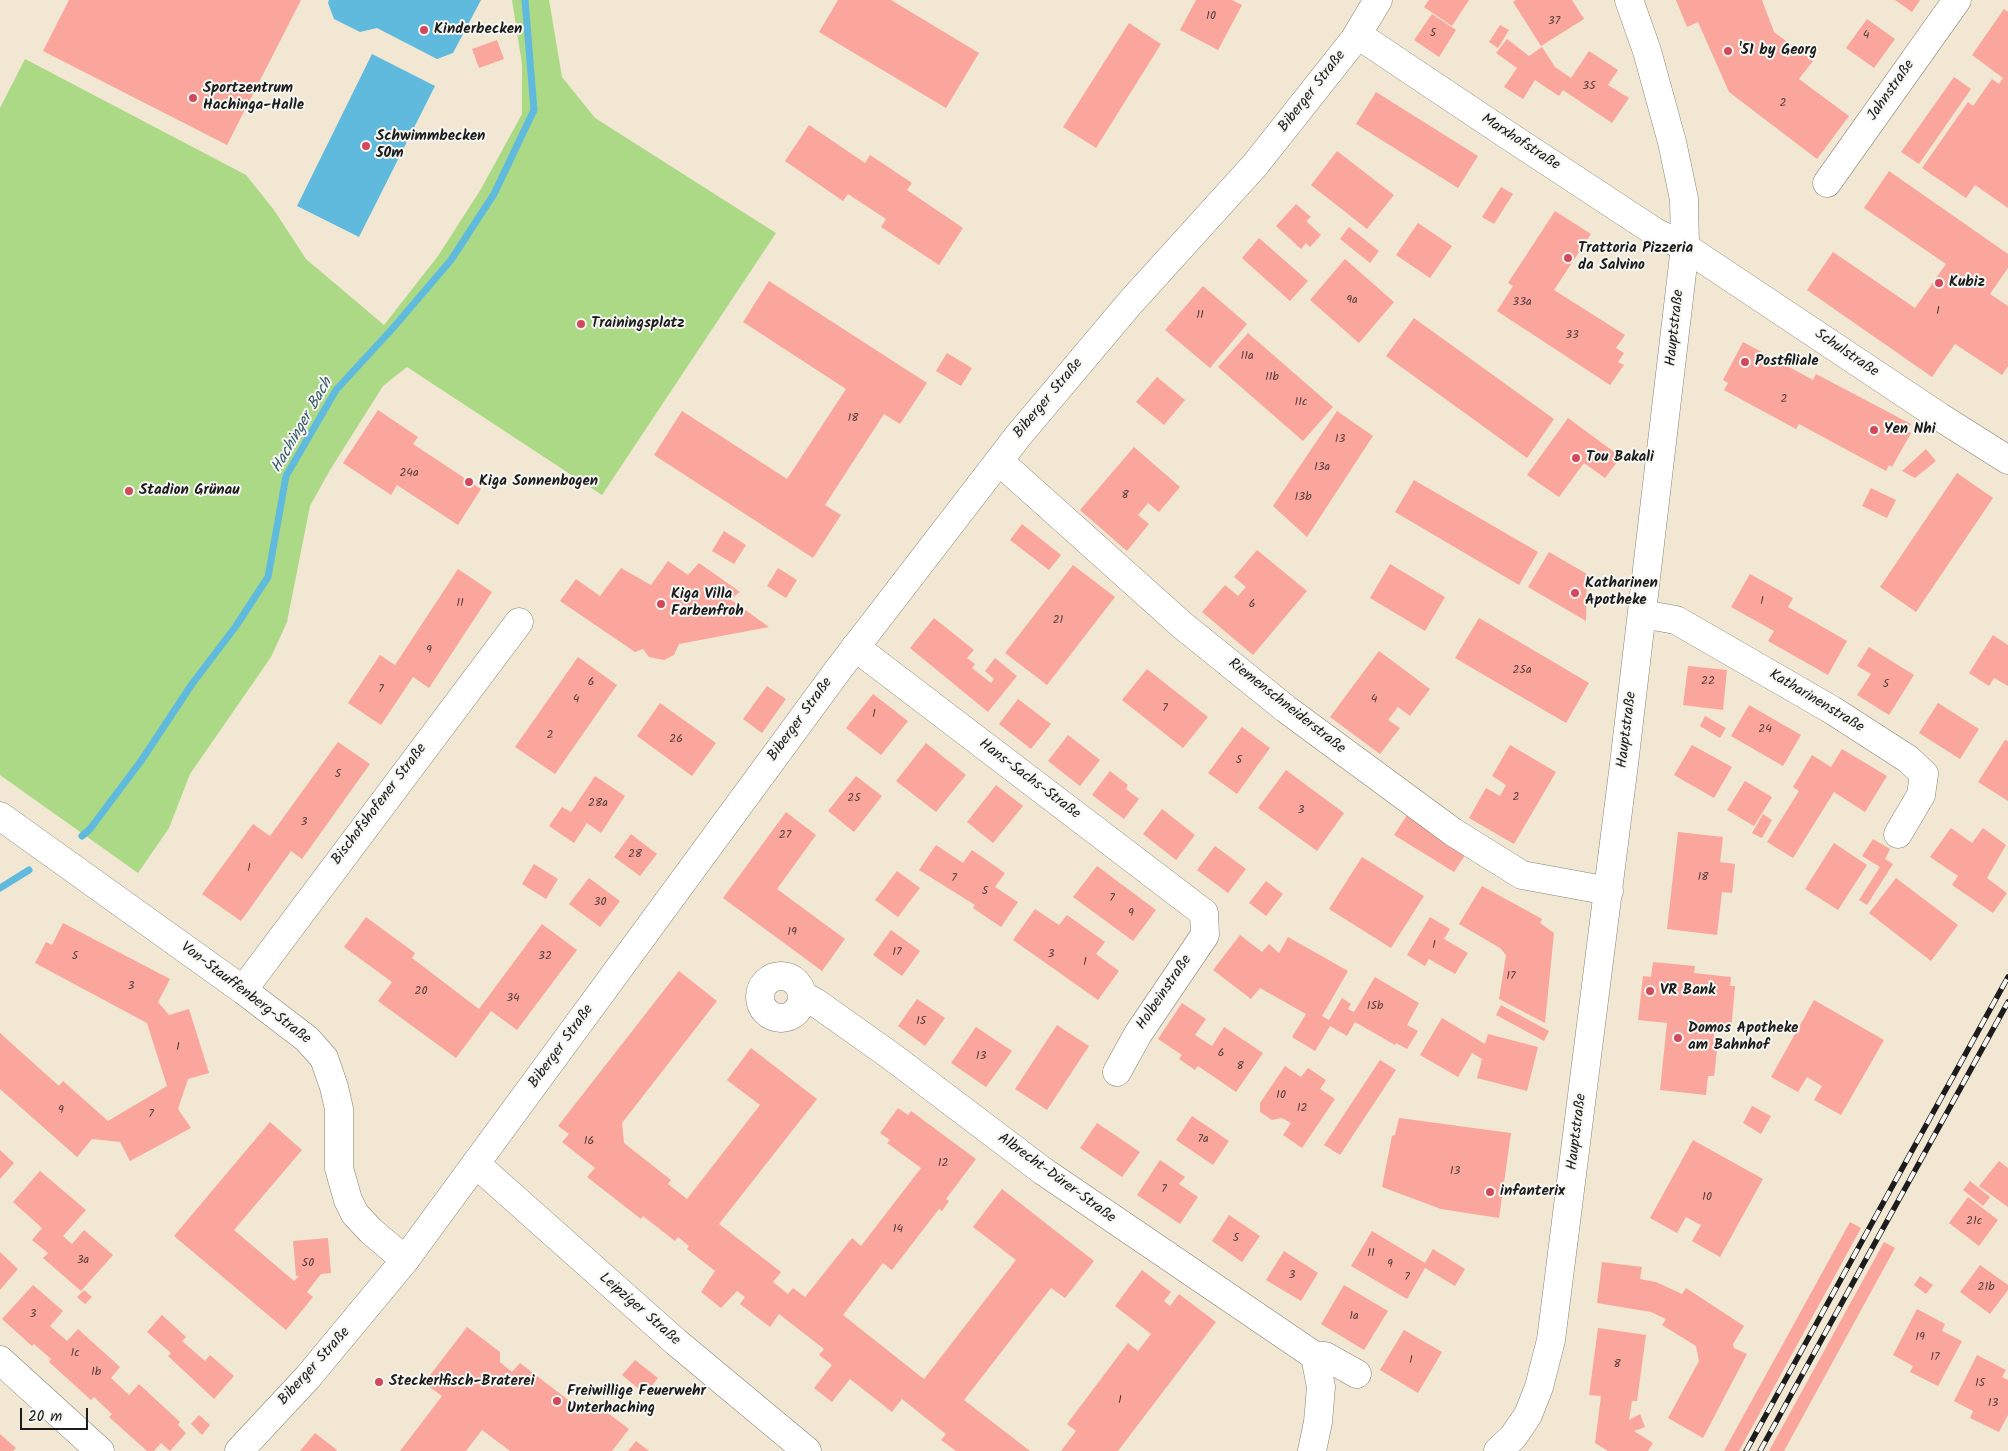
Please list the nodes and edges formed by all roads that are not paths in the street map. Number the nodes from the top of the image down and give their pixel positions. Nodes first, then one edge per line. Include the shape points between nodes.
1 (1378, 0) edge
2 (1629, 0) edge
3 (1957, 0) edge
4 (1358, 35) junction
5 (1827, 183) dead end
6 (1685, 247) junction
7 (2008, 460) edge
8 (998, 461) junction
9 (1642, 614) junction
10 (519, 622) dead end
11 (855, 647) junction
12 (0, 816) edge
13 (1898, 834) dead end
14 (1609, 891) junction
15 (1204, 913) joint
16 (243, 990) junction
17 (802, 995) dead end
18 (1117, 1072) dead end
19 (476, 1164) junction
20 (405, 1260) junction
21 (1315, 1356) junction
22 (0, 1360) edge
23 (1321, 1387) junction
24 (100, 1451) edge
25 (239, 1451) edge
26 (806, 1451) edge
27 (1312, 1451) edge
28 (1498, 1451) edge

1 - 4 street, Biberger Straße
2 - 6 street, Hauptstraße via 1672,142 1684,199
3 - 5 street, Jahnstraße
4 - 6 street, Marxhofstraße via 1655,232
4 - 8 street, Biberger Straße via 1255,165 1130,303
6 - 7 street, Schulstraße
6 - 9 street, Hauptstraße
8 - 11 street, Biberger Straße
8 - 14 street, Riemenschneiderstraße via 1168,612 1374,776 1483,852 1522,875
9 - 13 street, Katharinenstraße via 1676,620 1832,710 1908,759 1924,774 1921,795
9 - 14 street, Hauptstraße
10 - 16 street, Bischofshofener Straße
11 - 15 street, Hans-Sachs-Straße
11 - 19 street, Biberger Straße
12 - 16 street, Von-Stauffenberg-Straße
14 - 28 street, Hauptstraße via 1551,1340 1528,1415 1513,1437
15 - 18 street, Holbeinstraße via 1205,935 1138,1034
16 - 20 street, Von-Stauffenberg-Straße via 307,1039 324,1058 339,1109 339,1168 348,1200 370,1231
17 - 21 street, Albrecht-Dürer-Straße via 891,1056 1051,1176
19 - 20 street, Biberger Straße
19 - 26 street, Leipziger Straße via 676,1342
20 - 25 street, Biberger Straße via 308,1377
21 - 23 street
21 - 23 street, Albrecht-Dürer-Straße via 1325,1356 1357,1374
22 - 24 street
23 - 27 street

